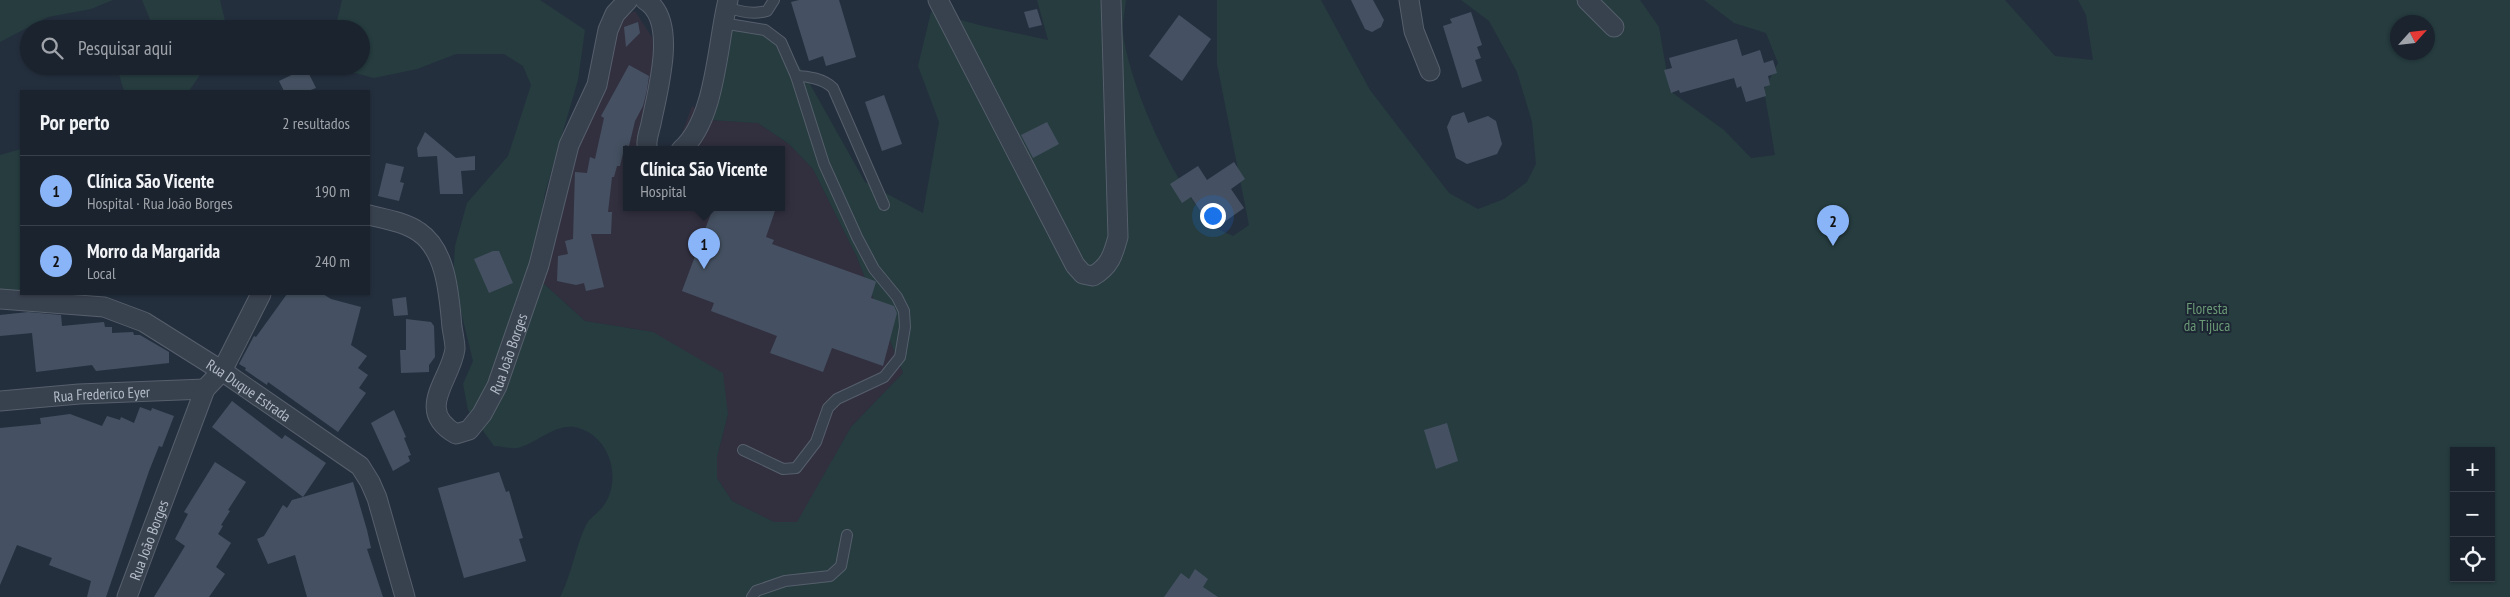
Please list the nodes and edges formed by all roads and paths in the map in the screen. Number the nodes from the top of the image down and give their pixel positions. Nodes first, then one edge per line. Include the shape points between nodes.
1 (628, 0) edge
2 (645, 0) edge
3 (774, 0) edge
4 (938, 0) edge
5 (1111, 0) edge
6 (1409, 0) edge
7 (1587, 0) edge
8 (726, 10) edge
9 (1614, 27) dead end
10 (1430, 71) dead end
11 (796, 76) junction
12 (649, 146) edge
13 (684, 146) edge
14 (884, 205) dead end
15 (370, 215) edge
16 (260, 295) edge
17 (0, 299) edge
18 (222, 371) junction
19 (205, 389) junction
20 (0, 401) edge
21 (742, 450) dead end
22 (846, 535) dead end
23 (126, 597) edge
24 (405, 597) edge
25 (752, 597) edge

1 - 15 street, Rua João Borges via 614,14 597,85 568,145 539,266 498,386 469,430 456,434 445,428 437,413 436,397 455,350 449,294 437,253 430,240 418,231
2 - 12 street via 658,15 663,32 663,57
3 - 8 lane via 762,13
4 - 5 street via 1075,265 1082,274 1093,276 1112,259 1118,237
6 - 10 street via 1414,31
7 - 9 street
8 - 11 lane via 773,34
8 - 13 street via 708,105 701,124
11 - 14 lane via 829,83 833,88
11 - 21 lane via 824,164 874,269 904,310 905,327 900,357 884,377 837,399 828,408 816,442 796,468 782,469
16 - 18 street, Rua João Borges
17 - 18 street, Rua Duque Estrada via 104,307 123,313 144,322
18 - 19 street, Rua João Borges
18 - 24 street, Rua Duque Estrada via 360,466 376,498
19 - 20 street, Rua Frederico Eyer
19 - 23 street, Rua João Borges
22 - 25 lane via 841,566 830,576 785,581 756,591

